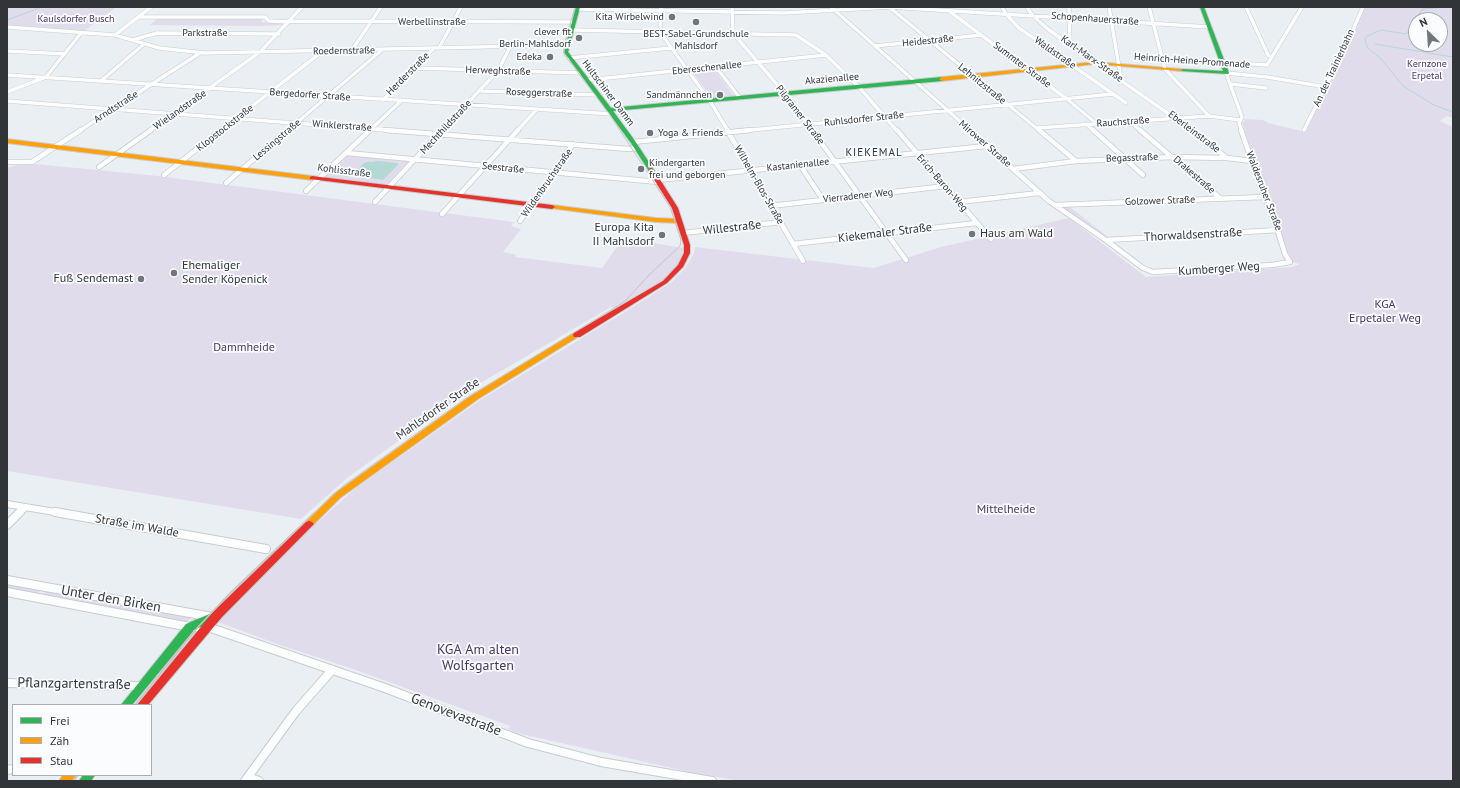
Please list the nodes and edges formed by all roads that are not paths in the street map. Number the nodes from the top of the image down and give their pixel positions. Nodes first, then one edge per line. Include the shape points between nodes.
1 (152, 7) edge
2 (302, 7) edge
3 (381, 7) edge
4 (461, 7) edge
5 (732, 7) edge
6 (889, 7) edge
7 (1002, 7) edge
8 (1027, 7) edge
9 (1069, 7) edge
10 (1109, 7) edge
11 (1149, 7) edge
12 (1202, 7) edge
13 (1246, 7) edge
14 (1302, 7) edge
15 (1363, 7) edge
16 (578, 8) edge
17 (832, 8) edge
18 (661, 9) edge
19 (949, 9) edge
20 (732, 12) junction
21 (1006, 14) junction
22 (1032, 15) junction
23 (140, 16) junction
24 (1070, 18) junction
25 (1112, 20) junction
26 (290, 21) junction
27 (371, 22) junction
28 (453, 22) junction
29 (1153, 23) junction
30 (573, 26) junction
31 (7, 27) edge
32 (1210, 27) junction
33 (17, 28) junction
34 (7, 32) edge
35 (660, 32) junction
36 (81, 33) junction
37 (733, 33) junction
38 (279, 34) junction
39 (115, 35) junction
40 (982, 35) junction
41 (133, 40) junction
42 (929, 41) junction
43 (144, 44) junction
44 (1070, 44) junction
45 (568, 45) junction
46 (875, 46) junction
47 (510, 47) junction
48 (439, 48) junction
49 (671, 48) junction
50 (433, 49) junction
51 (352, 50) junction
52 (382, 50) junction
53 (7, 51) edge
54 (323, 51) junction
55 (260, 52) junction
56 (200, 53) junction
57 (65, 54) junction
58 (826, 55) junction
59 (1272, 57) junction
60 (570, 58) junction
61 (758, 62) junction
62 (1222, 62) junction
63 (1098, 63) junction
64 (1072, 65) junction
65 (1119, 65) junction
66 (716, 67) junction
67 (1056, 67) joint
68 (414, 68) junction
69 (1165, 69) junction
70 (687, 70) junction
71 (1028, 70) junction
72 (498, 71) junction
73 (582, 73) junction
74 (1226, 73) junction
75 (7, 75) edge
76 (972, 76) junction
77 (46, 77) junction
78 (1121, 79) junction
79 (588, 80) junction
80 (101, 81) junction
81 (914, 82) junction
82 (151, 84) junction
83 (1230, 84) junction
84 (859, 87) junction
85 (1326, 87) junction
86 (210, 88) junction
87 (1266, 88) dead end
88 (480, 91) junction
89 (7, 92) edge
90 (270, 92) junction
91 (785, 94) junction
92 (1113, 94) junction
93 (599, 95) junction
94 (329, 96) junction
95 (740, 98) junction
96 (1067, 99) junction
97 (382, 100) junction
98 (710, 100) junction
99 (7, 101) edge
100 (401, 101) junction
101 (1126, 103) dead end
102 (1008, 105) junction
103 (466, 106) junction
104 (1161, 108) joint
105 (114, 109) junction
106 (536, 110) junction
107 (947, 111) junction
108 (612, 112) junction
109 (174, 114) junction
110 (1210, 116) junction
111 (885, 117) junction
112 (237, 118) junction
113 (1177, 118) junction
114 (1240, 120) junction
115 (1130, 122) junction
116 (297, 123) junction
117 (808, 124) junction
118 (1086, 124) junction
119 (1097, 124) junction
120 (372, 128) junction
121 (1037, 128) junction
122 (1304, 130) dead end
123 (728, 132) junction
124 (439, 134) junction
125 (509, 139) junction
126 (7, 140) edge
127 (573, 144) junction
128 (635, 145) junction
129 (56, 146) junction
130 (986, 146) junction
131 (347, 152) junction
132 (916, 153) junction
133 (117, 154) junction
134 (1173, 157) junction
135 (1227, 158) junction
136 (415, 159) junction
137 (1125, 159) junction
138 (1076, 161) junction
139 (1252, 161) junction
140 (7, 162) edge
141 (181, 162) junction
142 (835, 162) junction
143 (800, 165) junction
144 (485, 166) junction
145 (99, 167) dead end
146 (242, 169) junction
147 (1013, 169) junction
148 (750, 170) junction
149 (554, 173) junction
150 (164, 175) dead end
151 (1143, 175) dead end
152 (319, 178) junction
153 (658, 181) junction
154 (226, 182) dead end
155 (946, 186) junction
156 (389, 187) junction
157 (306, 191) dead end
158 (1039, 193) junction
159 (458, 196) junction
160 (860, 196) junction
161 (1265, 197) junction
162 (1221, 199) junction
163 (823, 200) junction
164 (375, 202) dead end
165 (959, 202) junction
166 (532, 204) junction
167 (1056, 205) junction
168 (770, 206) junction
169 (442, 214) dead end
170 (520, 221) dead end
171 (679, 221) junction
172 (780, 222) junction
173 (976, 223) junction
174 (1279, 230) junction
175 (683, 233) junction
176 (886, 233) junction
177 (991, 238) dead end
178 (1106, 240) junction
179 (793, 244) junction
180 (687, 250) joint
181 (906, 260) dead end
182 (802, 261) dead end
183 (1290, 262) joint
184 (1148, 271) joint
185 (7, 504) edge
186 (26, 507) junction
187 (7, 525) edge
188 (266, 549) dead end
189 (7, 580) edge
190 (7, 592) edge
191 (214, 616) junction
192 (190, 627) junction
193 (206, 628) junction
194 (332, 670) junction
195 (7, 683) edge
196 (142, 686) junction
197 (127, 704) edge
198 (143, 704) edge
199 (246, 779) edge
200 (700, 780) edge
201 (259, 781) edge
202 (712, 781) edge

1 - 23 street
2 - 26 street, Wielandstraße
3 - 27 street
4 - 28 street
5 - 20 street
6 - 17 street, Schopenhauerstraße via 854,10
6 - 19 street, Schopenhauerstraße
6 - 42 street, Lehnitzstraße
7 - 21 street, Waldstraße
8 - 22 street, Karl-Marx-Straße
9 - 24 street
10 - 25 street
11 - 29 street
12 - 32 street
13 - 59 street via 1268,55
14 - 59 street
15 - 85 street, An der Trainierbahn
16 - 18 street, Schopenhauerstraße
16 - 30 street, Hultschiner Damm
17 - 20 street, Schopenhauerstraße via 784,13
17 - 46 street, Mirower Straße
18 - 20 street, Schopenhauerstraße
18 - 35 street
19 - 21 street, Schopenhauerstraße
19 - 40 street, Summter Straße
20 - 37 street
21 - 22 street, Schopenhauerstraße
21 - 64 street, Waldstraße via 1019,28
22 - 24 street, Schopenhauerstraße
22 - 44 street, Karl-Marx-Straße
23 - 26 street, Werbellinstraße via 265,17 269,21
23 - 39 street
24 - 25 street, Schopenhauerstraße
24 - 44 street
25 - 29 street, Schopenhauerstraße
25 - 65 street
26 - 27 street, Werbellinstraße
26 - 38 street, Wielandstraße
27 - 28 street, Werbellinstraße
27 - 51 street
28 - 30 street, Werbellinstraße
28 - 48 street
29 - 32 street, Schopenhauerstraße
29 - 69 street
30 - 35 street, Erich-Baron-Weg
30 - 45 street, Hultschiner Damm
31 - 33 street, Roedernstraße
32 - 62 street
33 - 34 street
33 - 36 street, Roedernstraße
35 - 37 street, Erich-Baron-Weg
35 - 49 street, Wilhelm-Blos-Straße
36 - 39 street, Roedernstraße
36 - 57 street
37 - 58 street, Erich-Baron-Weg via 796,35
37 - 61 street, Pilgramer Straße
38 - 41 street, Parkstraße via 157,33
38 - 55 street, Wielandstraße
39 - 41 street, Roedernstraße
40 - 42 street, Heidestraße
40 - 71 street, Summter Straße
41 - 43 street, Roedernstraße
42 - 46 street, Heidestraße
42 - 76 street, Lehnitzstraße
43 - 56 street, Roedernstraße
43 - 80 street
44 - 63 street, Karl-Marx-Straße
45 - 47 street, Roedernstraße
45 - 60 street, Hultschiner Damm via 566,52
46 - 81 street, Mirower Straße
47 - 48 street, Roedernstraße
47 - 72 street, Mechthildstraße
48 - 50 street, Roedernstraße
49 - 60 street
49 - 70 street, Wilhelm-Blos-Straße
50 - 52 street, Roedernstraße
50 - 68 street, Herderstraße
51 - 52 street, Roedernstraße
51 - 54 street, Roedernstraße
52 - 94 street, Lessingstraße
53 - 57 street
54 - 55 street, Roedernstraße
54 - 90 street, Klopstockstraße
55 - 56 street, Roedernstraße
55 - 86 street, Wielandstraße
56 - 82 street, Arndtstraße
57 - 77 street
58 - 61 street, Ebereschenallee
58 - 84 street, Erich-Baron-Weg
59 - 62 street via 1266,65
60 - 73 street, Hultschiner Damm
61 - 66 street, Ebereschenallee
61 - 91 street, Pilgramer Straße
62 - 74 street
63 - 64 street, Heinrich-Heine-Promenade
63 - 65 street, Heinrich-Heine-Promenade
63 - 78 street, Karl-Marx-Straße
64 - 67 street, Heinrich-Heine-Promenade
64 - 92 street, Waldstraße
65 - 69 street, Heinrich-Heine-Promenade
65 - 78 street
66 - 70 street, Ebereschenallee
66 - 95 street
67 - 71 street, Akazienallee
68 - 72 street, Herweghstraße
68 - 97 street, Herderstraße
69 - 74 street, Heinrich-Heine-Promenade
69 - 110 street
70 - 79 street, Ebereschenallee
70 - 98 street, Wilhelm-Blos-Straße
71 - 76 street, Akazienallee
71 - 96 street, Summter Straße
72 - 73 street, Herweghstraße
72 - 88 street, Mechthildstraße
73 - 79 street, Hultschiner Damm
74 - 83 street, Waldesruher Straße
74 - 85 street, Heinrich-Heine-Promenade
75 - 77 street, Bergedorfer Straße
76 - 81 street, Akazienallee
76 - 102 street, Lehnitzstraße
77 - 80 street, Bergedorfer Straße
77 - 89 street
78 - 104 street, Karl-Marx-Straße
79 - 93 street, Hultschiner Damm
80 - 82 street, Bergedorfer Straße
81 - 84 street, Akazienallee
81 - 107 street, Mirower Straße
82 - 86 street, Bergedorfer Straße
82 - 105 street, Arndtstraße
83 - 87 street
83 - 114 street, Waldesruher Straße via 1242,117
84 - 91 street, Akazienallee
84 - 111 street, Erich-Baron-Weg
85 - 122 street, An der Trainierbahn
86 - 90 street, Bergedorfer Straße
86 - 109 street, Wielandstraße
88 - 93 street, Roseggerstraße
88 - 103 street, Mechthildstraße
90 - 94 street, Bergedorfer Straße
90 - 112 street, Klopstockstraße
91 - 95 street, Akazienallee
91 - 117 street, Pilgramer Straße
92 - 96 street, Ruhlsdorfer Straße
92 - 101 street, Waldstraße
93 - 108 street, Hultschiner Damm
94 - 97 street, Bergedorfer Straße
94 - 116 street, Lessingstraße
95 - 98 street, Akazienallee
96 - 102 street, Ruhlsdorfer Straße
96 - 119 street, Summter Straße
97 - 100 street, Bergedorfer Straße
98 - 108 street, Akazienallee
98 - 123 street, Wilhelm-Blos-Straße
99 - 105 street, Winklerstraße
100 - 103 street, Bergedorfer Straße
100 - 120 street
102 - 107 street, Ruhlsdorfer Straße
102 - 121 street, Lehnitzstraße
103 - 106 street, Bergedorfer Straße
103 - 124 street, Mechthildstraße
104 - 113 street, Eberleinstraße
105 - 109 street, Winklerstraße
105 - 129 street, Arndtstraße
106 - 108 street, Bergedorfer Straße
106 - 125 street
107 - 111 street, Ruhlsdorfer Straße
107 - 130 street, Mirower Straße
108 - 128 street, Hultschiner Damm
109 - 112 street, Winklerstraße
109 - 133 street, Wielandstraße
110 - 113 street, Rauchstraße
110 - 114 street, Rauchstraße
111 - 117 street, Ruhlsdorfer Straße
111 - 132 street, Erich-Baron-Weg
112 - 116 street, Winklerstraße
112 - 141 street, Klopstockstraße
113 - 115 street, Rauchstraße
113 - 135 street, Eberleinstraße
114 - 139 street, Waldesruher Straße
115 - 119 street, Rauchstraße
115 - 134 street, Drakestraße
116 - 120 street, Winklerstraße
116 - 146 street, Lessingstraße
117 - 123 street, Ruhlsdorfer Straße
117 - 142 street, Pilgramer Straße
118 - 119 street, Rauchstraße
118 - 121 street, Rauchstraße
118 - 137 street
120 - 124 street, Winklerstraße
120 - 131 street
121 - 138 street, Lehnitzstraße
123 - 128 street, Ruhlsdorfer Straße
123 - 148 street, Wilhelm-Blos-Straße
124 - 125 street, Winklerstraße
124 - 136 street, Mechthildstraße
125 - 127 street, Winklerstraße
125 - 144 street
126 - 129 street, Kohlisstraße
127 - 128 street, Winklerstraße via 629,149
127 - 149 street, Wildenbruchstraße
128 - 153 street, Hultschiner Damm
129 - 133 street, Kohlisstraße
129 - 140 street, Arndtstraße via 32,162
130 - 132 street, Kastanienallee
130 - 147 street, Mirower Straße
131 - 136 street, Seestraße
131 - 152 street
132 - 142 street, Kastanienallee
132 - 155 street, Erich-Baron-Weg
133 - 141 street, Kohlisstraße
133 - 145 street, Wielandstraße
134 - 135 street, Begasstraße
134 - 137 street, Begasstraße
134 - 162 street, Drakestraße
135 - 139 street, Begasstraße
136 - 144 street, Seestraße
136 - 156 street, Mechthildstraße
137 - 138 street, Begasstraße
137 - 151 street
138 - 147 street, Begasstraße
139 - 161 street, Waldesruher Straße
141 - 146 street, Kohlisstraße
141 - 150 street, Klopstockstraße
142 - 143 street, Kastanienallee
142 - 160 street, Pilgramer Straße
143 - 148 street, Kastanienallee
143 - 163 street
144 - 149 street, Seestraße
144 - 159 street
146 - 152 street, Kohlisstraße
146 - 154 street, Lessingstraße
147 - 158 street, Mirower Straße
148 - 153 street, Kastanienallee
148 - 168 street, Wilhelm-Blos-Straße
149 - 153 street, Seestraße
149 - 166 street, Wildenbruchstraße
152 - 156 street, Kohlisstraße
152 - 157 street
153 - 171 street, Hultschiner Damm via 675,208
155 - 160 street, Vierradener Weg
155 - 165 street, Erich-Baron-Weg
156 - 159 street, Kohlisstraße
156 - 164 street, Mechthildstraße
158 - 165 street
158 - 167 street, Mirower Straße
159 - 166 street, Kohlisstraße
159 - 169 street
160 - 163 street, Vierradener Weg
160 - 176 street, Pilgramer Straße
161 - 162 street, Golzower Straße
161 - 174 street, Waldesruher Straße
162 - 167 street, Golzower Straße
163 - 168 street, Vierradener Weg
165 - 173 street, Erich-Baron-Weg
166 - 170 street, Wildenbruchstraße
166 - 171 street, Kohlisstraße
167 - 178 street, Mirower Straße
168 - 172 street, Wilhelm-Blos-Straße
171 - 175 street, Hultschiner Damm
172 - 175 street, Willestraße
172 - 179 street, Wilhelm-Blos-Straße
173 - 176 street, Kiekemaler Straße
173 - 177 street, Erich-Baron-Weg
174 - 178 street, Thorwaldsenstraße
174 - 183 street, Waldesruher Straße
175 - 180 street, Hultschiner Damm
176 - 179 street, Kiekemaler Straße
176 - 181 street, Pilgramer Straße
178 - 184 street, Mirower Straße
179 - 182 street, Wilhelm-Blos-Straße
180 - 191 street, Mahlsdorfer Straße via 681,266 665,282 481,393 346,489 324,507
183 - 184 street, Kumberger Weg via 1172,272
185 - 186 street, Straße im Walde
186 - 187 street
186 - 188 street, Straße im Walde
189 - 191 street, Unter den Birken
190 - 192 street, Unter den Birken
191 - 192 street, Mahlsdorfer Straße
191 - 193 street, Mahlsdorfer Straße
192 - 193 street, Unter den Birken
192 - 196 street, Mahlsdorfer Straße
193 - 194 street, Genovevastraße
193 - 198 street, Mahlsdorfer Straße
194 - 199 street via 296,712
194 - 200 street, Genovevastraße via 528,743 601,762
195 - 196 street, Pflanzgartenstraße
196 - 197 street, Mahlsdorfer Straße
199 - 201 street
200 - 202 street, Genovevastraße

